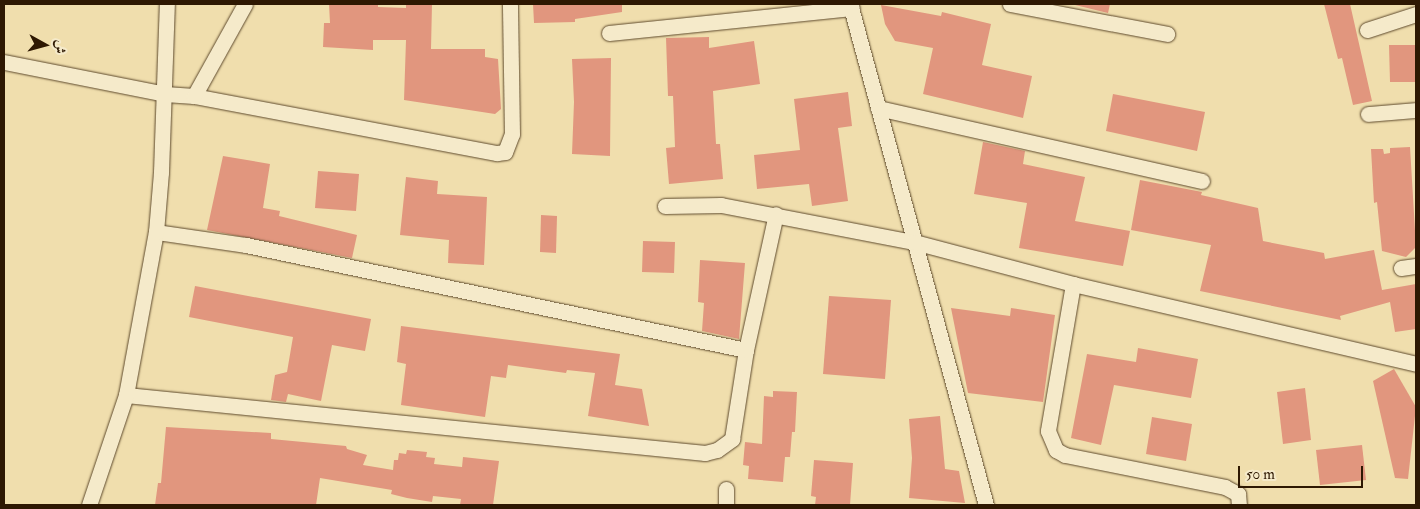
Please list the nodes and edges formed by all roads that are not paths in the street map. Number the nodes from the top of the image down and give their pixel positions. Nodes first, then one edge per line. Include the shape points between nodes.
1 (167, 4) edge
2 (245, 4) edge
3 (510, 4) edge
4 (1010, 4) edge
5 (851, 6) edge
6 (1416, 14) edge
7 (1367, 30) dead end
8 (609, 33) dead end
9 (1167, 34) dead end
10 (4, 62) edge
11 (164, 94) junction
12 (194, 96) junction
13 (878, 108) junction
14 (1416, 110) edge
15 (1368, 114) dead end
16 (1202, 181) dead end
17 (665, 206) dead end
18 (776, 214) junction
19 (156, 232) junction
20 (914, 242) junction
21 (1073, 284) junction
22 (746, 350) junction
23 (1416, 364) edge
24 (126, 395) junction
25 (726, 489) dead end
26 (89, 505) edge
27 (726, 505) edge
28 (986, 505) edge
29 (1239, 505) edge

1 - 11 street
2 - 12 street
3 - 12 street via 512,134 505,152
4 - 9 street
5 - 8 street
5 - 13 street
6 - 7 street
10 - 11 street
11 - 12 street
11 - 19 street
13 - 16 street
13 - 20 street
14 - 15 street
17 - 18 street via 721,205
18 - 20 street
18 - 22 street
19 - 22 street via 246,245
19 - 24 street
20 - 21 street
20 - 28 street
21 - 23 street
21 - 29 street via 1048,431 1056,450 1065,455 1225,487 1238,494
22 - 24 street via 732,439 726,446 705,453
24 - 26 street
25 - 27 street

